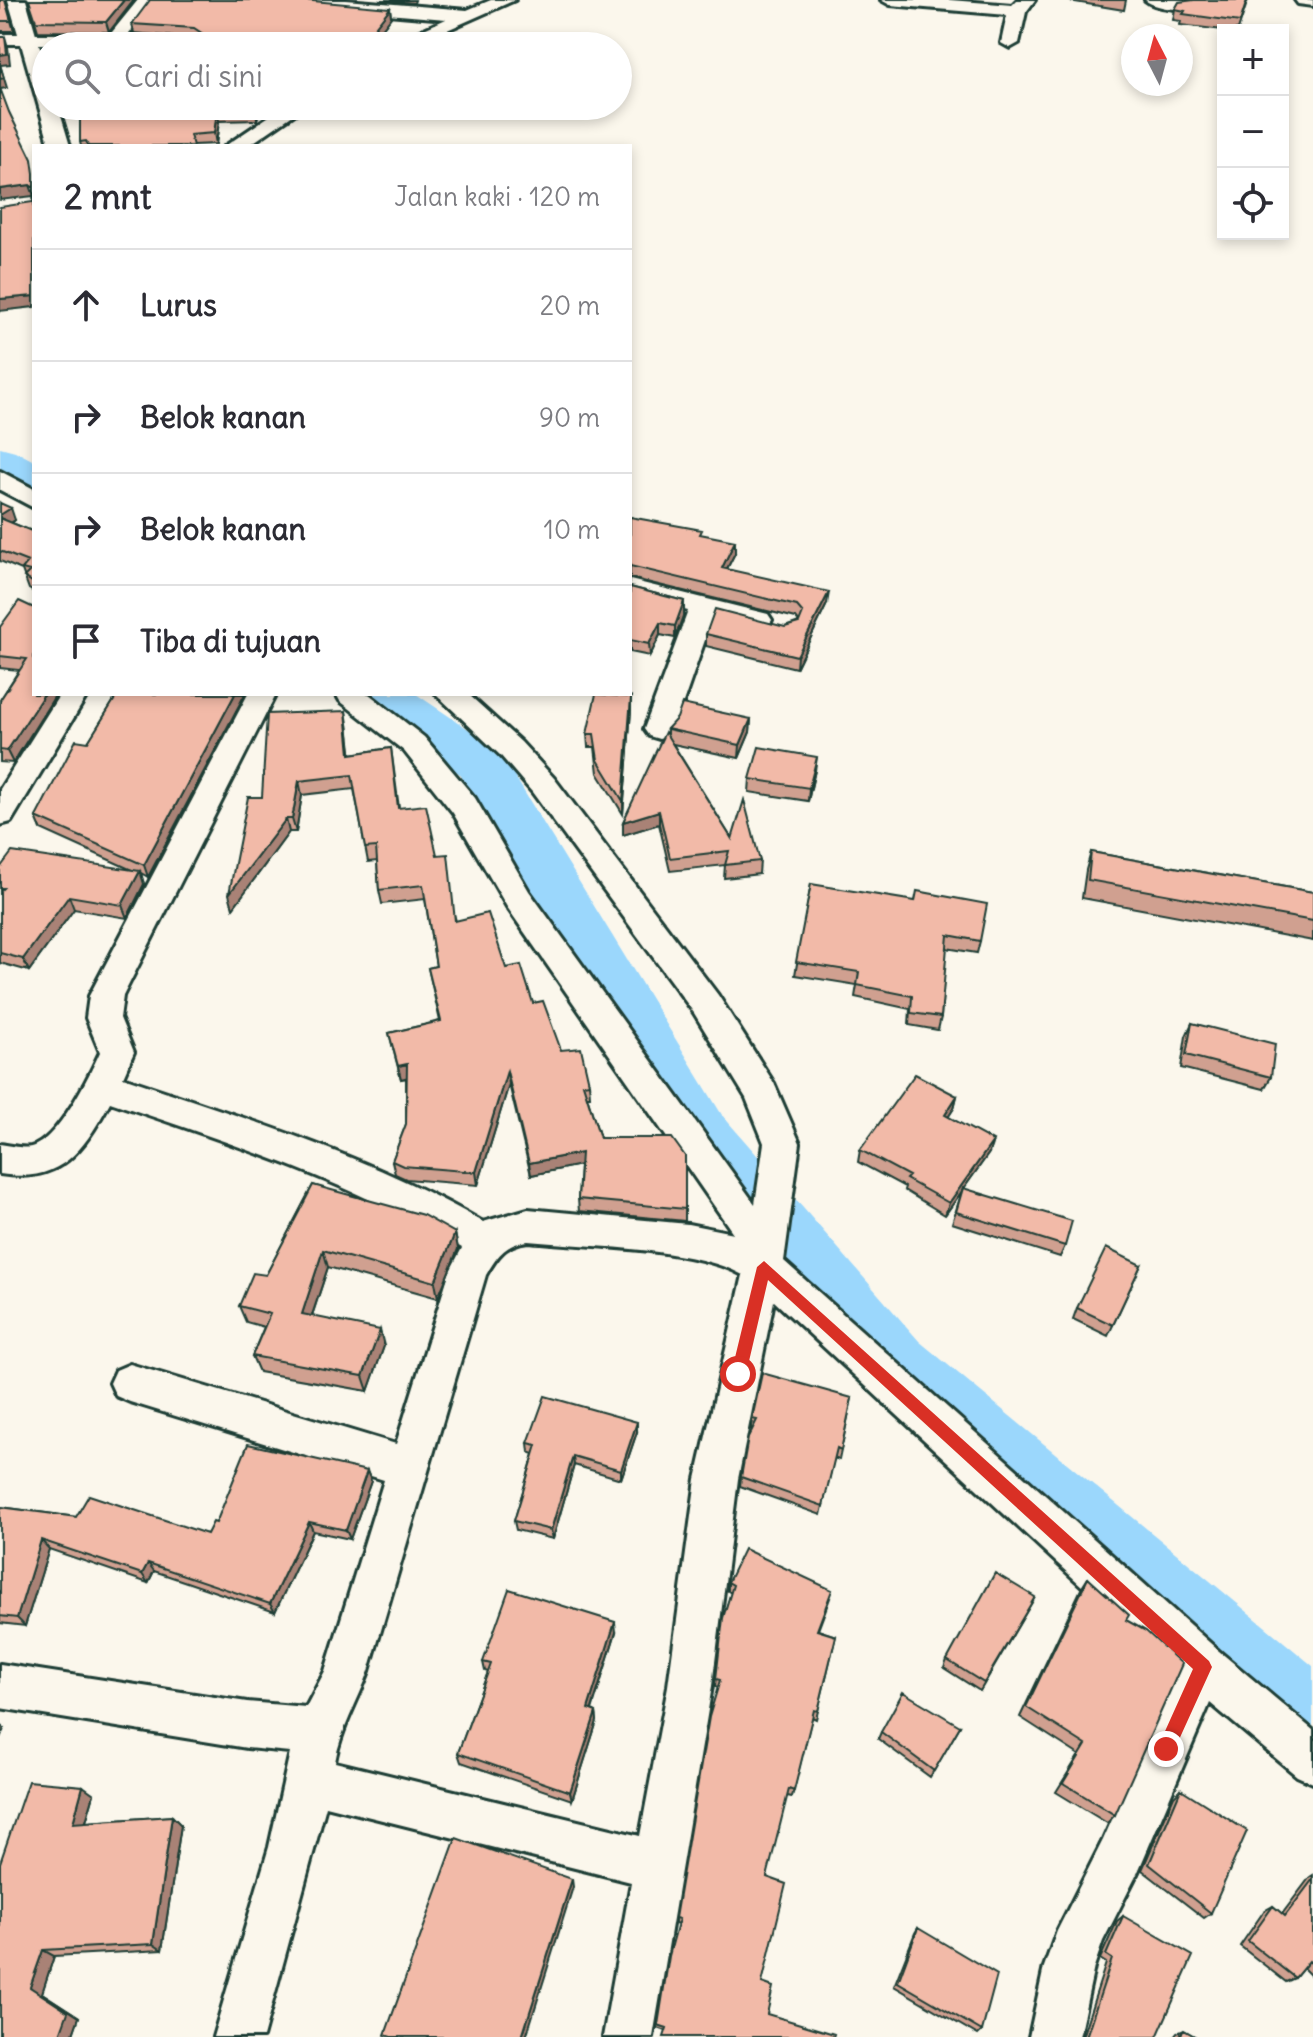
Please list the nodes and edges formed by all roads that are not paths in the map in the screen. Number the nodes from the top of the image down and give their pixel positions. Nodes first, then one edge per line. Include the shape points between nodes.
1 (17, 0) edge
2 (147, 0) edge
3 (283, 0) edge
4 (506, 0) edge
5 (890, 0) edge
6 (1154, 0) edge
7 (1304, 0) edge
8 (1313, 1) edge
9 (353, 3) edge
10 (1193, 4) edge
11 (1022, 6) edge
12 (475, 8) edge
13 (121, 32) edge
14 (425, 32) edge
15 (26, 38) junction
16 (32, 38) edge
17 (0, 39) edge
18 (1010, 43) dead end
19 (32, 57) edge
20 (52, 120) edge
21 (275, 120) edge
22 (59, 144) edge
23 (238, 144) edge
24 (0, 479) edge
25 (32, 499) edge
26 (632, 589) edge
27 (703, 607) junction
28 (785, 627) edge
29 (73, 696) edge
30 (261, 696) edge
31 (353, 696) edge
32 (452, 696) edge
33 (659, 729) dead end
34 (0, 814) edge
35 (103, 1085) junction
36 (0, 1159) edge
37 (485, 1242) junction
38 (767, 1246) junction
39 (130, 1383) dead end
40 (407, 1467) junction
41 (1203, 1667) junction
42 (0, 1686) edge
43 (317, 1731) junction
44 (1313, 1760) edge
45 (310, 1779) junction
46 (660, 1865) junction
47 (238, 2037) edge
48 (628, 2037) edge
49 (1054, 2037) edge

1 - 15 street
2 - 13 street
3 - 9 street
4 - 12 street
5 - 11 street
6 - 10 street
7 - 8 street
9 - 12 street
11 - 18 street
12 - 14 street
15 - 16 street
15 - 17 street
15 - 19 street
20 - 22 street
21 - 23 street
24 - 25 street
26 - 27 street
27 - 28 street
27 - 33 street
29 - 34 street
30 - 35 street via 106,996 103,1018 117,1052
31 - 38 street via 414,744 464,806 518,899
32 - 38 street via 543,785 697,991 762,1093 782,1143
35 - 36 street via 43,1159
35 - 37 street via 312,1156 415,1201
37 - 38 street via 509,1227 528,1225 731,1249
37 - 40 street via 468,1273
38 - 41 street
38 - 46 street via 717,1479
39 - 40 street
40 - 43 street via 347,1671
41 - 44 street
41 - 49 street via 1082,1931
42 - 43 street
43 - 45 street
45 - 46 street
45 - 47 street
46 - 48 street

